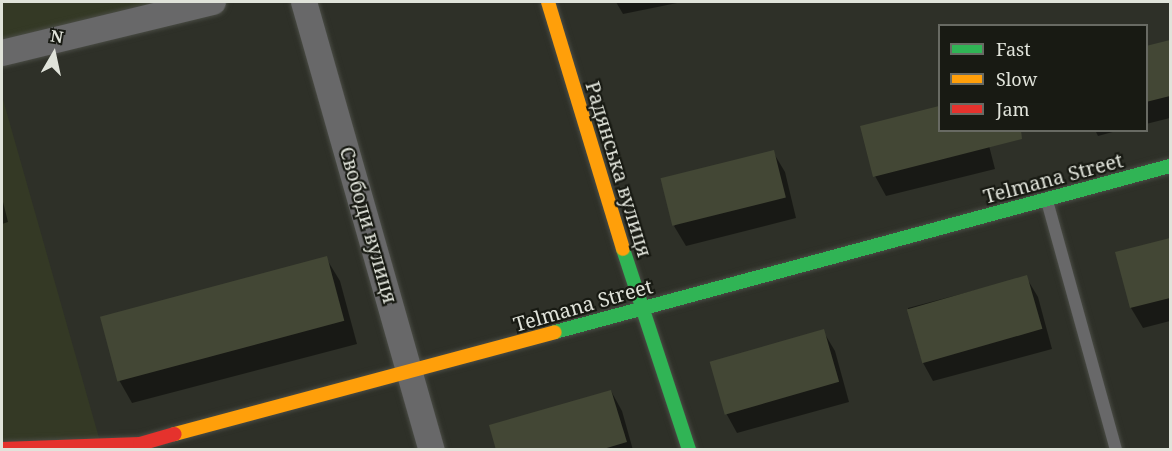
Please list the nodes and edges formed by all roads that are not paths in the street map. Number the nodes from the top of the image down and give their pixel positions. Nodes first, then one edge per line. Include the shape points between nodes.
1 (213, 2) edge
2 (304, 2) edge
3 (548, 2) edge
4 (2, 53) edge
5 (1170, 166) edge
6 (1047, 200) junction
7 (641, 309) junction
8 (411, 374) junction
9 (139, 447) edge
10 (2, 449) edge
11 (432, 450) edge
12 (689, 450) edge
13 (1116, 450) edge

1 - 4 street
2 - 8 street, Свободи вулиця
3 - 7 street, Радянська вулиця
5 - 6 street, Telmana Street
6 - 7 street, Telmana Street
6 - 13 lane
7 - 8 street, Telmana Street
7 - 12 street, Радянська вулиця
8 - 9 street, Telmana Street
8 - 11 street, Свободи вулиця
9 - 10 street, Telmana Street

